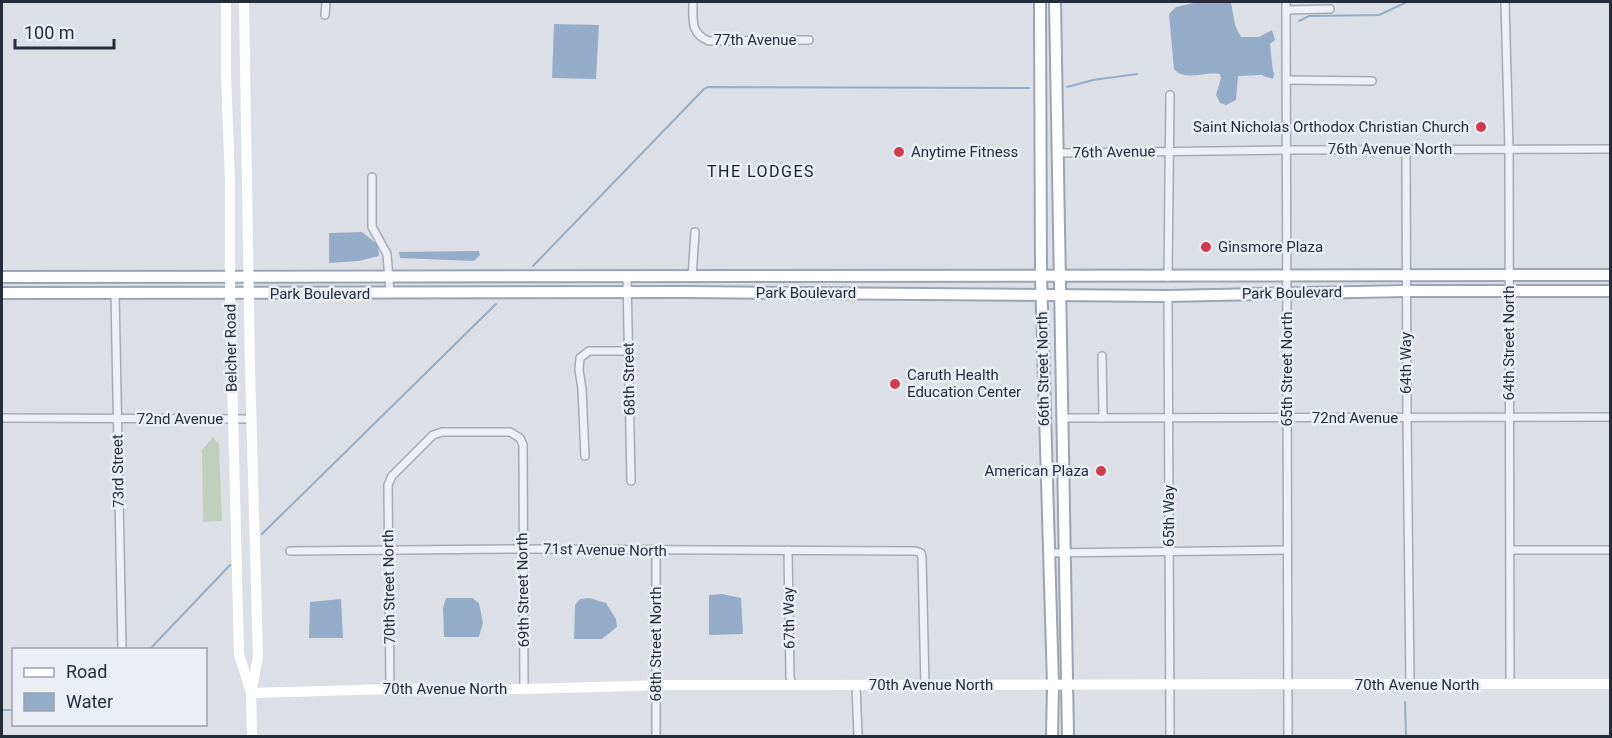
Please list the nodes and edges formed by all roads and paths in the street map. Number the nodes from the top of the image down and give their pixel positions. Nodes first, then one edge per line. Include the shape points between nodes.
1 (226, 2) edge
2 (244, 2) edge
3 (326, 2) edge
4 (693, 2) edge
5 (1040, 2) edge
6 (1055, 2) edge
7 (1286, 2) edge
8 (1505, 2) edge
9 (1330, 9) dead end
10 (1286, 10) junction
11 (325, 15) dead end
12 (809, 40) dead end
13 (1287, 80) junction
14 (1371, 81) dead end
15 (1170, 95) dead end
16 (1509, 148) junction
17 (1611, 149) edge
18 (1287, 150) junction
19 (1406, 150) junction
20 (1170, 151) junction
21 (1058, 153) junction
22 (372, 177) dead end
23 (695, 232) dead end
24 (1406, 275) junction
25 (1611, 275) edge
26 (1041, 276) junction
27 (1060, 276) junction
28 (1287, 276) junction
29 (1509, 276) junction
30 (230, 277) junction
31 (249, 277) junction
32 (389, 277) junction
33 (627, 277) junction
34 (692, 277) junction
35 (864, 277) junction
36 (1168, 277) junction
37 (2, 278) edge
38 (1406, 291) junction
39 (1509, 291) junction
40 (1611, 291) edge
41 (2, 293) edge
42 (114, 293) junction
43 (390, 293) junction
44 (627, 293) junction
45 (813, 293) junction
46 (1287, 293) junction
47 (230, 294) junction
48 (249, 294) junction
49 (1042, 295) junction
50 (1060, 296) junction
51 (1168, 296) junction
52 (629, 351) junction
53 (1102, 356) dead end
54 (1407, 417) junction
55 (1508, 417) junction
56 (1611, 417) edge
57 (2, 418) edge
58 (1063, 418) junction
59 (1103, 418) junction
60 (1170, 418) junction
61 (1287, 418) junction
62 (117, 419) junction
63 (232, 419) junction
64 (251, 419) junction
65 (585, 456) dead end
66 (631, 481) dead end
67 (388, 485) joint
68 (522, 549) junction
69 (388, 550) junction
70 (788, 550) junction
71 (1287, 550) junction
72 (1509, 550) junction
73 (1611, 550) edge
74 (290, 551) dead end
75 (656, 551) junction
76 (1169, 551) junction
77 (1049, 553) junction
78 (1065, 553) junction
79 (122, 648) edge
80 (1410, 684) junction
81 (1510, 684) junction
82 (1611, 684) edge
83 (792, 685) junction
84 (856, 685) junction
85 (1053, 685) junction
86 (1068, 685) junction
87 (1170, 685) junction
88 (1288, 685) junction
89 (656, 686) junction
90 (925, 686) junction
91 (390, 689) junction
92 (524, 689) junction
93 (251, 693) junction
94 (252, 736) edge
95 (656, 736) edge
96 (858, 736) edge
97 (1052, 736) edge
98 (1068, 736) edge
99 (1170, 736) edge
100 (1288, 736) edge

1 - 30 main road, Belcher Road
2 - 31 main road, Belcher Road
3 - 11 street
4 - 12 street, 77th Avenue via 693,25 701,38 709,41
5 - 26 main road, 66th Street North
6 - 21 main road, 66th Street North
7 - 10 street, 65th Street North
8 - 16 street, 64th Street North
9 - 10 street
10 - 13 street, 65th Street North
13 - 14 street
13 - 18 street, 65th Street North
15 - 20 street
16 - 17 street, 76th Avenue North
16 - 19 street, 76th Avenue North
16 - 29 street, 64th Street North
18 - 19 street, 76th Avenue North
18 - 20 street, 76th Avenue North
18 - 28 street, 65th Street North
19 - 24 street, 64th Way
20 - 21 street, 76th Avenue
20 - 36 street
21 - 27 main road, 66th Street North
22 - 32 street via 372,227 387,254
23 - 34 street
24 - 28 main road, Park Boulevard
24 - 29 main road, Park Boulevard
24 - 38 street, 64th Way
25 - 29 main road, Park Boulevard
26 - 27 main road, Park Boulevard
26 - 35 main road, Park Boulevard
26 - 49 main road, 66th Street North
27 - 36 main road, Park Boulevard
27 - 50 main road, 66th Street North
28 - 36 main road, Park Boulevard
28 - 46 street, 65th Street North
29 - 39 street, 64th Street North
30 - 31 main road, Park Boulevard
30 - 37 main road, Park Boulevard
30 - 47 main road, Belcher Road
31 - 32 main road, Park Boulevard
31 - 48 main road, Belcher Road
32 - 33 main road, Park Boulevard
32 - 43 street
33 - 34 main road, Park Boulevard
33 - 44 street, 68th Street
34 - 35 main road, Park Boulevard
35 - 45 main road via 852,284 816,287
38 - 39 main road, Park Boulevard
38 - 46 main road, Park Boulevard
38 - 54 street, 64th Way
39 - 40 main road, Park Boulevard
39 - 55 street, 64th Street North
41 - 42 main road, Park Boulevard
42 - 47 main road, Park Boulevard
42 - 62 street, 73rd Street
43 - 44 main road, Park Boulevard
43 - 48 main road, Park Boulevard
44 - 45 main road, Park Boulevard
44 - 52 street, 68th Street
45 - 49 main road, Park Boulevard
46 - 51 main road, Park Boulevard
46 - 61 street, 65th Street North
47 - 48 main road, Park Boulevard
47 - 63 main road, Belcher Road
48 - 64 main road, Belcher Road
49 - 50 main road, Park Boulevard
49 - 77 main road, 66th Street North
50 - 51 main road, Park Boulevard
50 - 58 main road, 66th Street North
51 - 60 street, 65th Way
52 - 65 street via 589,351 580,358
52 - 66 street, 68th Street
53 - 59 street
54 - 55 street, 72nd Avenue
54 - 61 street, 72nd Avenue
54 - 80 street, 64th Way
55 - 56 street, 72nd Avenue
55 - 72 street, 64th Street North
57 - 62 street, 72nd Avenue
58 - 59 street, 72nd Avenue
58 - 78 main road, 66th Street North
59 - 60 street, 72nd Avenue
60 - 61 street, 72nd Avenue
60 - 76 street, 65th Way
61 - 71 street, 65th Street North
62 - 63 street, 72nd Avenue
62 - 79 street, 73rd Street
63 - 64 street, 72nd Avenue
63 - 93 main road, Belcher Road via 239,654
64 - 93 main road, Belcher Road via 258,657
67 - 68 street, 69th Street North via 392,476 434,435 510,432 523,445
67 - 69 street, 70th Street North
68 - 69 street, 71st Avenue North
68 - 75 street, 71st Avenue North
68 - 92 street, 69th Street North
69 - 74 street, 71st Avenue North
69 - 91 street, 70th Street North
70 - 75 street, 71st Avenue North
70 - 83 street, 67th Way
70 - 90 street, 71st Avenue North via 921,553
71 - 76 street
71 - 88 street, 65th Street North
72 - 73 street
72 - 81 street, 64th Street North
75 - 89 street, 68th Street North
76 - 78 street
76 - 87 street, 65th Way
77 - 78 street
77 - 85 main road, 66th Street North
78 - 86 main road, 66th Street North
80 - 81 main road, 70th Avenue North
80 - 88 main road, 70th Avenue North
81 - 82 main road, 70th Avenue North
83 - 84 main road, 70th Avenue North
83 - 89 main road, 70th Avenue North
84 - 90 main road, 70th Avenue North
84 - 96 street
85 - 86 main road, 70th Avenue North
85 - 90 main road, 70th Avenue North
85 - 97 main road, 66th Street North
86 - 87 main road, 70th Avenue North
86 - 98 main road, 66th Street North
87 - 88 main road, 70th Avenue North
87 - 99 street, 65th Way
88 - 100 street, 65th Street North
89 - 92 main road, 70th Avenue North
89 - 95 street, 68th Street North
91 - 92 main road, 70th Avenue North
91 - 93 main road, 70th Avenue North
93 - 94 main road, Belcher Road

